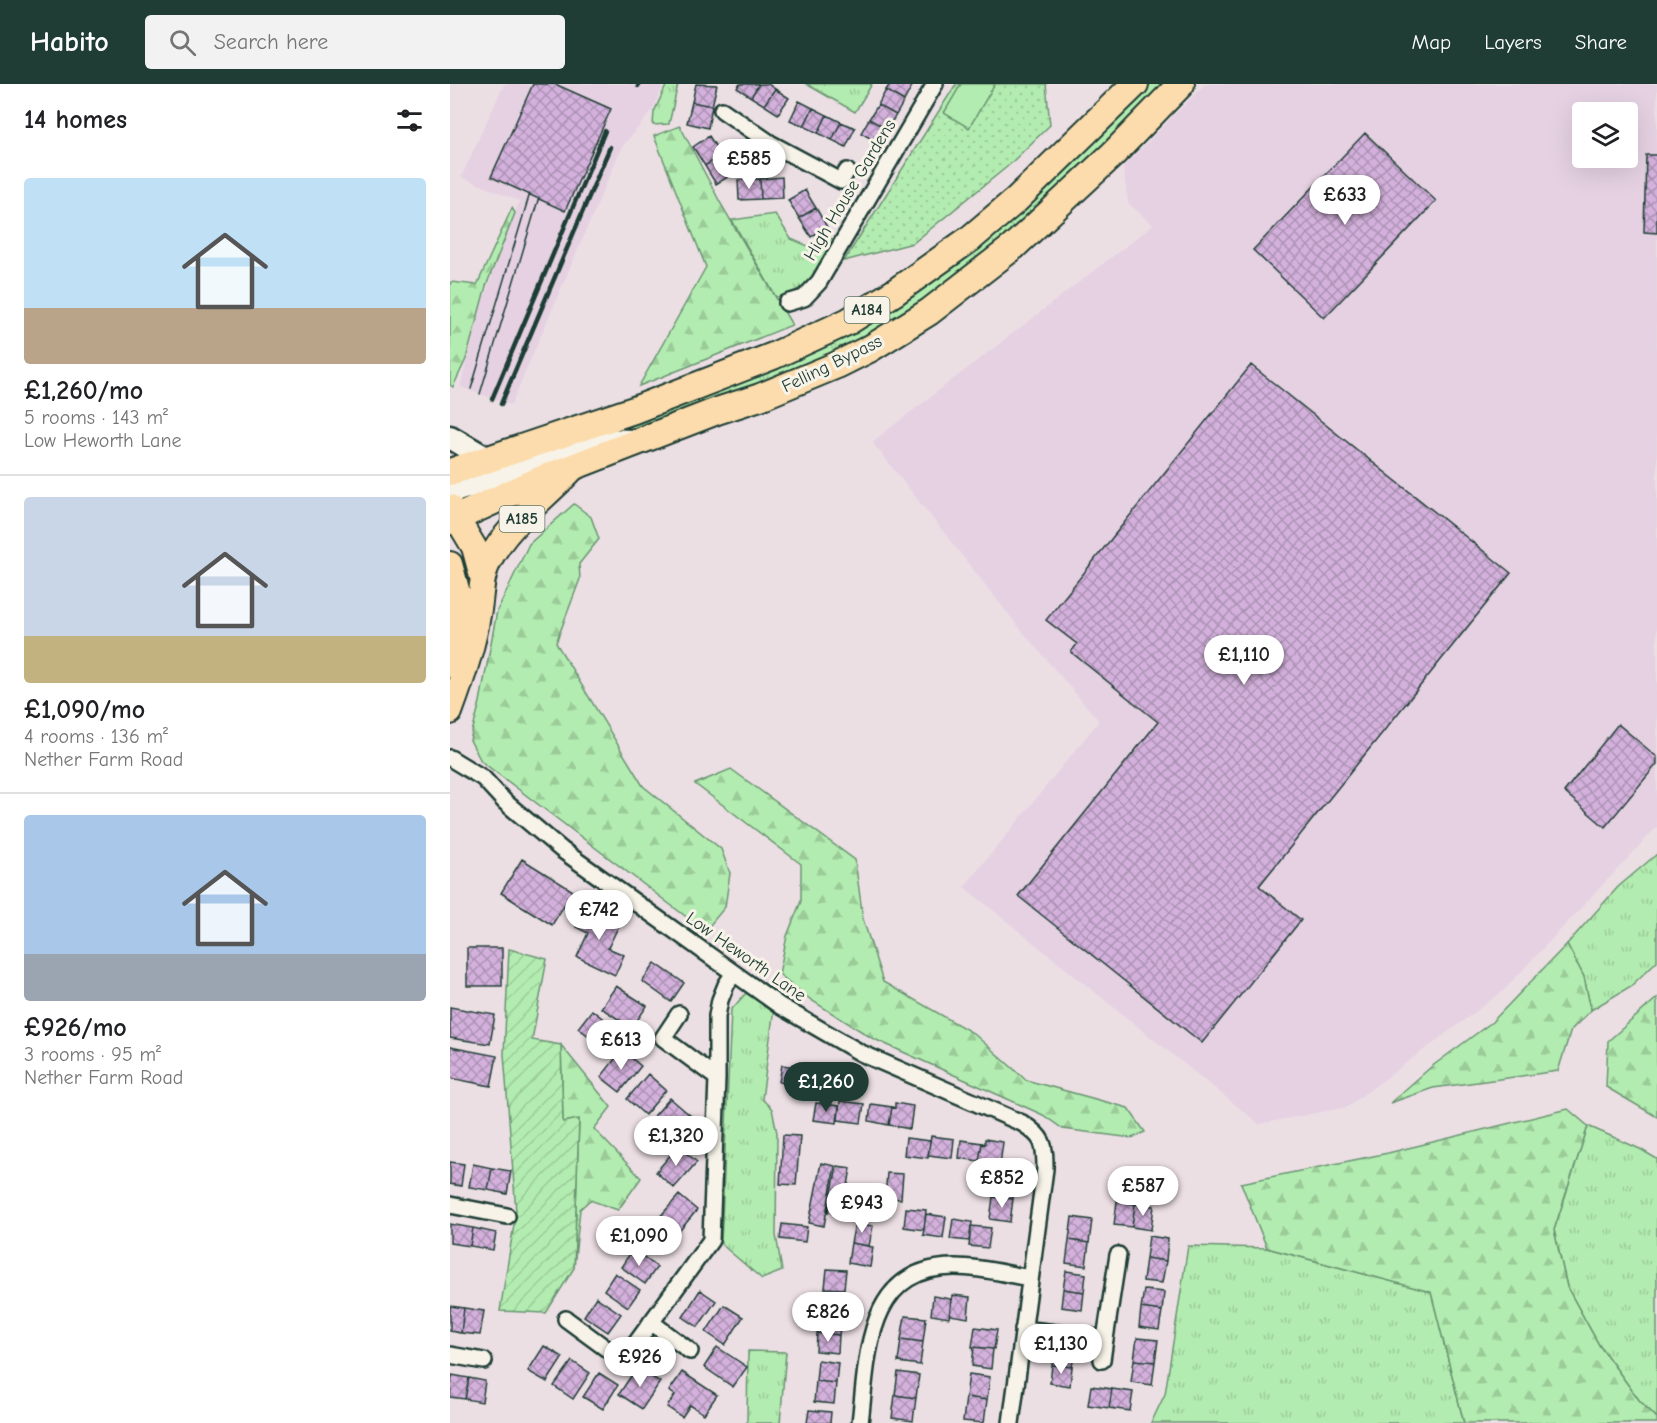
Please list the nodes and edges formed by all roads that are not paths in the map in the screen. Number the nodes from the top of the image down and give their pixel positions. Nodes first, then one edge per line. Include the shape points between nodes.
1 (935, 84) edge
2 (1134, 84) edge
3 (1181, 84) edge
4 (722, 110) dead end
5 (847, 171) dead end
6 (787, 303) dead end
7 (450, 436) edge
8 (640, 441) junction
9 (486, 458) junction
10 (573, 468) junction
11 (450, 472) edge
12 (450, 492) edge
13 (452, 514) edge
14 (450, 564) edge
15 (482, 577) junction
16 (450, 665) edge
17 (450, 712) edge
18 (450, 758) edge
19 (734, 973) junction
20 (679, 1014) dead end
21 (717, 1078) junction
22 (450, 1205) edge
23 (507, 1216) dead end
24 (1118, 1255) dead end
25 (1030, 1278) junction
26 (566, 1319) dead end
27 (651, 1322) junction
28 (1023, 1329) junction
29 (1105, 1339) junction
30 (690, 1352) dead end
31 (450, 1355) edge
32 (1101, 1360) dead end
33 (484, 1361) dead end
34 (860, 1423) edge
35 (1011, 1423) edge

1 - 6 street, High House Gardens via 819,282 804,298
2 - 9 highway, Felling Bypass / A184 via 1016,200 971,238 849,321 773,356 634,410
3 - 8 highway, Felling Bypass / A184 via 1047,216 929,312 837,365
4 - 5 street via 770,143 841,181
7 - 9 main road
8 - 10 highway, Felling Bypass / A184
8 - 12 main road via 602,440
9 - 11 highway, Felling Bypass / A184
10 - 13 highway, Felling Bypass / A184
10 - 15 main road, A185 via 504,537
13 - 15 main road, A185 via 474,547
14 - 16 main road via 460,600
15 - 17 main road, A185 via 468,661
18 - 19 street, Low Heworth Lane via 483,778 562,850
19 - 21 street via 720,1000 717,1016
19 - 25 street, Low Heworth Lane via 780,1006 861,1053 1037,1132 1045,1146 1045,1169
20 - 21 street via 663,1038
21 - 27 street via 711,1240
22 - 23 street
24 - 29 street
25 - 28 street
25 - 34 street via 956,1267 913,1275 896,1288 872,1329
26 - 27 street via 618,1354 634,1346
27 - 30 street
28 - 29 street
28 - 35 street
29 - 32 street
31 - 33 street

